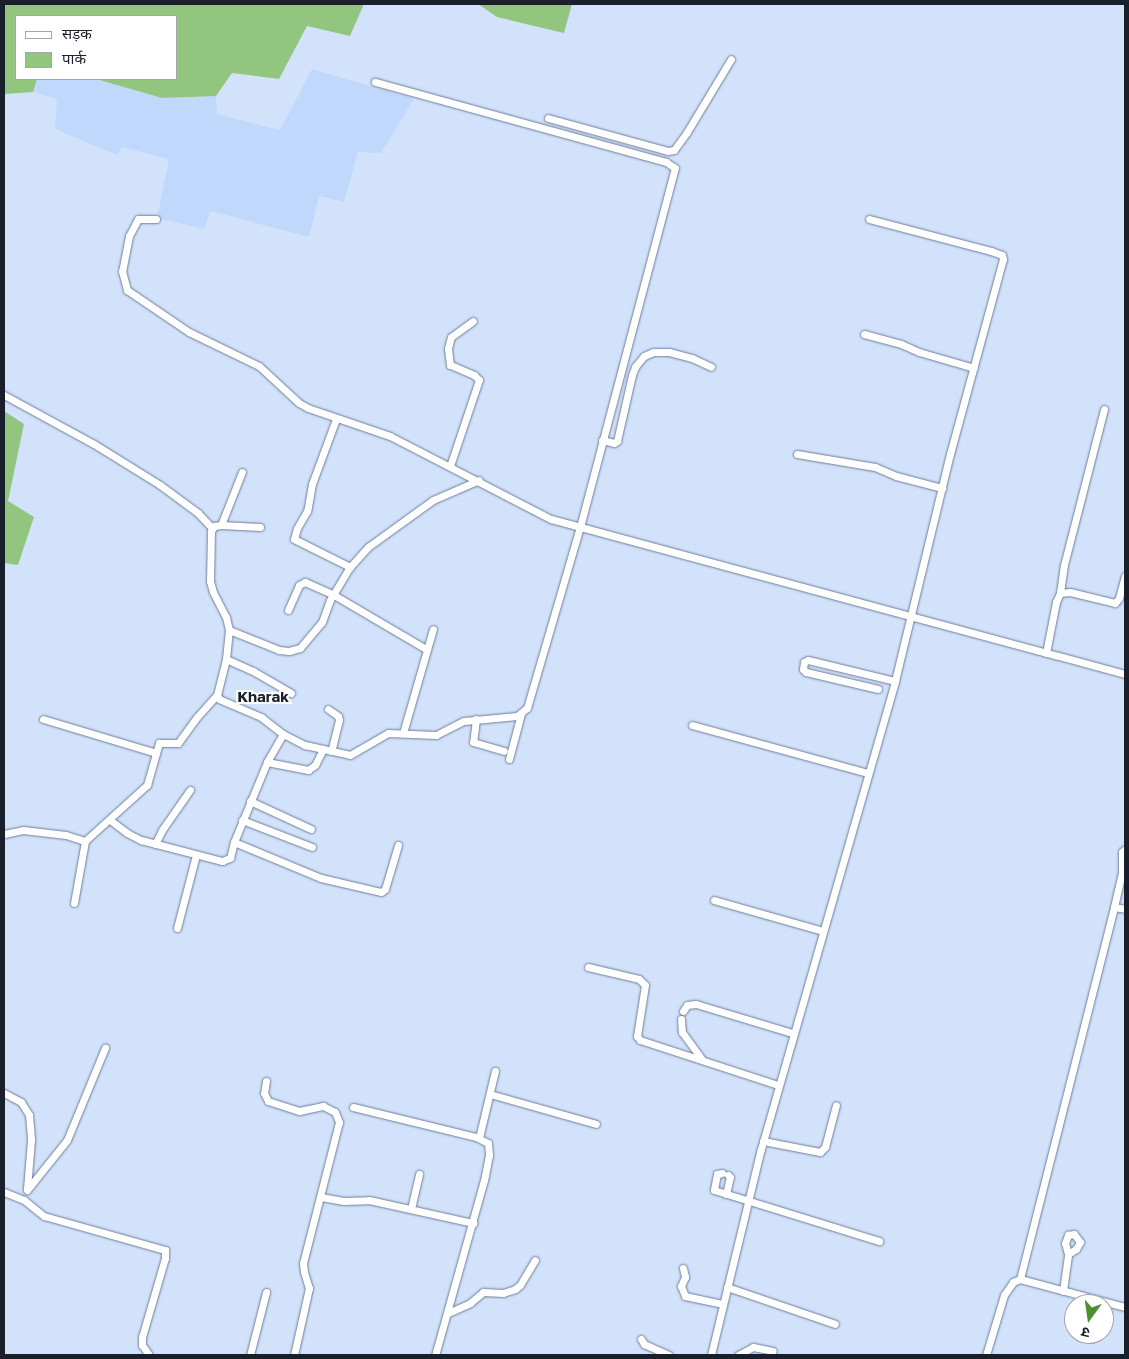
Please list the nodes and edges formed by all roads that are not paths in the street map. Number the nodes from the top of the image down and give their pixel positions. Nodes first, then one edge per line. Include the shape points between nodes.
1 (731, 59) dead end
2 (375, 82) dead end
3 (548, 118) dead end
4 (156, 219) dead end
5 (869, 219) dead end
6 (473, 321) dead end
7 (864, 334) dead end
8 (711, 367) dead end
9 (974, 368) junction
10 (4, 394) edge
11 (1104, 409) dead end
12 (336, 419) junction
13 (602, 440) junction
14 (798, 454) dead end
15 (450, 466) junction
16 (242, 472) dead end
17 (479, 480) junction
18 (942, 488) junction
19 (221, 525) junction
20 (260, 526) dead end
21 (580, 526) junction
22 (212, 528) junction
23 (350, 567) junction
24 (1125, 576) edge
25 (1060, 593) junction
26 (334, 595) junction
27 (288, 610) dead end
28 (912, 618) junction
29 (433, 628) dead end
30 (229, 630) junction
31 (426, 649) junction
32 (1046, 653) junction
33 (226, 660) junction
34 (1125, 674) edge
35 (894, 681) junction
36 (878, 689) dead end
37 (290, 693) dead end
38 (217, 695) junction
39 (328, 709) dead end
40 (521, 714) junction
41 (43, 719) dead end
42 (476, 719) junction
43 (692, 725) dead end
44 (403, 733) junction
45 (283, 734) junction
46 (322, 749) junction
47 (331, 751) junction
48 (504, 751) dead end
49 (156, 752) junction
50 (509, 759) dead end
51 (267, 762) junction
52 (867, 773) junction
53 (190, 790) dead end
54 (250, 801) junction
55 (110, 820) junction
56 (242, 820) junction
57 (311, 829) dead end
58 (4, 834) edge
59 (85, 841) junction
60 (234, 842) junction
61 (155, 844) junction
62 (398, 845) dead end
63 (312, 847) dead end
64 (1125, 849) edge
65 (196, 855) junction
66 (714, 900) dead end
67 (74, 903) dead end
68 (1114, 907) junction
69 (1125, 909) edge
70 (177, 928) dead end
71 (823, 931) junction
72 (588, 967) dead end
73 (683, 1011) dead end
74 (681, 1019) dead end
75 (792, 1034) junction
76 (105, 1048) dead end
77 (702, 1061) junction
78 (495, 1071) dead end
79 (266, 1081) dead end
80 (778, 1084) junction
81 (4, 1093) edge
82 (490, 1094) junction
83 (836, 1105) dead end
84 (353, 1107) dead end
85 (596, 1124) dead end
86 (479, 1138) junction
87 (763, 1141) junction
88 (419, 1174) dead end
89 (27, 1190) junction
90 (4, 1192) edge
91 (726, 1194) junction
92 (321, 1196) junction
93 (747, 1201) junction
94 (27, 1202) junction
95 (411, 1209) junction
96 (473, 1223) junction
97 (879, 1241) dead end
98 (1068, 1254) dead end
99 (535, 1260) dead end
100 (683, 1268) dead end
101 (1020, 1279) junction
102 (727, 1286) junction
103 (1063, 1291) junction
104 (266, 1292) dead end
105 (723, 1304) junction
106 (1125, 1307) edge
107 (448, 1313) junction
108 (835, 1324) dead end
109 (641, 1339) dead end
110 (774, 1351) dead end
111 (149, 1355) edge
112 (250, 1355) edge
113 (294, 1355) edge
114 (435, 1355) edge
115 (669, 1355) edge
116 (710, 1355) edge
117 (738, 1355) edge
118 (986, 1355) edge

1 - 3 street via 674,150
2 - 13 street via 674,166
4 - 12 street via 138,219 129,236 122,271 127,290 189,332 259,366 299,403
5 - 9 street via 1003,257
6 - 15 street via 451,337 448,348 450,365 474,375 478,380
7 - 9 street
8 - 13 street via 669,352 653,352 644,356 632,375 617,441
9 - 18 street
10 - 22 street via 160,485 198,513
11 - 25 street via 1064,565
12 - 15 street via 390,436
12 - 23 street via 312,484 307,511 294,540
13 - 21 street
14 - 18 street via 875,467
15 - 17 street
16 - 19 street
17 - 21 street via 538,514
17 - 23 street via 428,503 375,540
18 - 28 street
19 - 20 street
19 - 22 street
21 - 28 street
21 - 40 street via 532,694
22 - 30 street via 210,581
23 - 26 street
24 - 25 street via 1116,603 1070,592
25 - 32 street
26 - 27 street via 302,582
26 - 30 street via 317,628 296,650 279,650
26 - 31 street
28 - 32 street
28 - 35 street
29 - 31 street
30 - 33 street
31 - 44 street
32 - 34 street
33 - 37 street
33 - 38 street
35 - 36 street via 808,660 804,662 806,672
35 - 52 street
38 - 45 street via 222,701 261,717
38 - 49 street via 180,742 173,745 159,743
39 - 47 street via 340,720
40 - 42 street
40 - 50 street
41 - 49 street
42 - 44 street via 460,722 436,735
42 - 48 street via 473,742
43 - 52 street
44 - 47 street via 385,734 353,755
45 - 46 street
45 - 51 street
46 - 47 street
46 - 51 street via 315,765 308,770
49 - 55 street via 147,786
51 - 54 street
52 - 71 street
53 - 61 street
54 - 56 street
54 - 57 street
55 - 59 street
55 - 61 street via 127,833
56 - 60 street
56 - 63 street
58 - 59 street via 23,830 66,835
59 - 67 street
60 - 62 street via 322,878 381,892
60 - 65 street via 230,858 226,861
61 - 65 street
64 - 68 street
65 - 70 street
66 - 71 street
68 - 69 street
68 - 101 street
71 - 75 street
72 - 77 street via 642,982 645,988 637,1036 640,1040
73 - 75 street via 687,1005 696,1004
74 - 77 street via 682,1032
75 - 80 street
76 - 89 street via 67,1140
77 - 80 street
78 - 82 street
79 - 92 street via 264,1096 270,1102 299,1110 323,1106 338,1117 339,1126
80 - 87 street
81 - 89 street via 20,1102 29,1115 31,1140
82 - 85 street
82 - 86 street
83 - 87 street via 825,1147 820,1152
84 - 86 street
86 - 96 street via 488,1143 489,1155
87 - 93 street
88 - 95 street
89 - 94 street
90 - 94 street
91 - 91 street via 730,1177 717,1174 713,1189
91 - 93 street
92 - 95 street via 346,1202 362,1199
92 - 113 street via 304,1263 309,1288
93 - 97 street
93 - 102 street
94 - 111 street via 44,1216 164,1250 165,1258 142,1337 142,1345
95 - 96 street
96 - 107 street
98 - 103 street
99 - 107 street via 515,1289 503,1293 484,1292
100 - 105 street via 685,1277 681,1286 685,1296
101 - 103 street
101 - 118 street via 1013,1282 1004,1295
102 - 105 street
102 - 108 street
103 - 106 street
104 - 112 street
105 - 116 street
107 - 114 street
109 - 115 street via 644,1344
110 - 117 street via 756,1346

